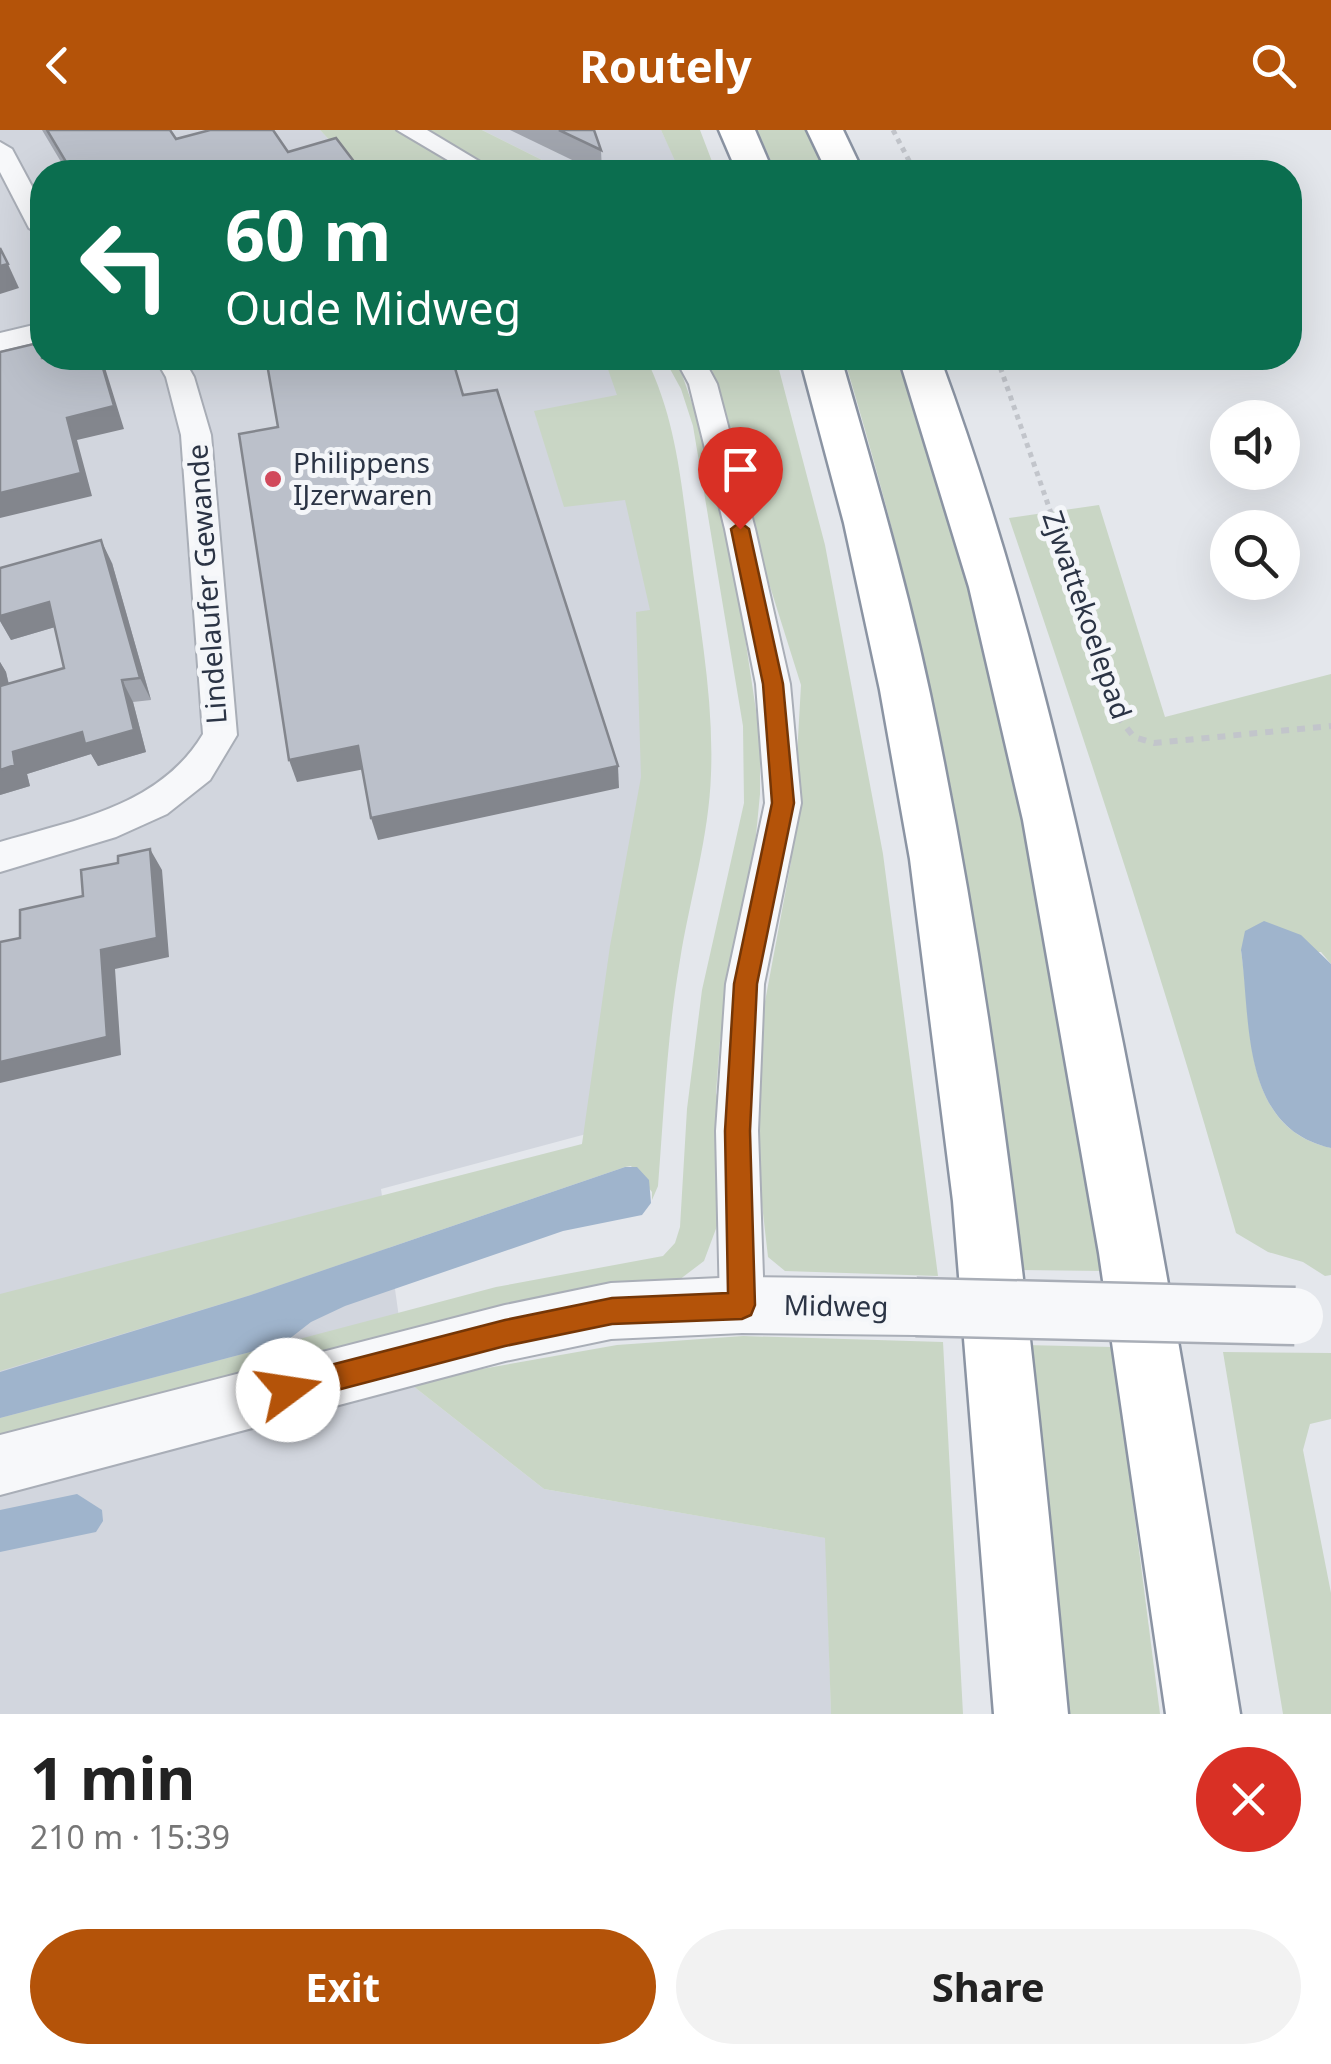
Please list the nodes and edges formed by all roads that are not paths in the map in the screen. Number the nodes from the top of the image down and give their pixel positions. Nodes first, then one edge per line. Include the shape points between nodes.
1 (409, 130) edge
2 (737, 130) edge
3 (824, 130) edge
4 (0, 149) edge
5 (463, 160) edge
6 (750, 160) edge
7 (839, 160) edge
8 (30, 205) edge
9 (30, 335) edge
10 (0, 342) edge
11 (177, 370) edge
12 (695, 370) edge
13 (823, 370) edge
14 (924, 370) edge
15 (0, 857) edge
16 (742, 1305) junction
17 (1313, 1316) edge
18 (0, 1465) edge
19 (1031, 1714) edge
20 (1203, 1714) edge

1 - 5 street
2 - 6 highway
3 - 7 highway
4 - 8 street
9 - 10 street
11 - 15 street, Lindelaufer Gewande via 196,435 220,734 194,775 155,804
12 - 16 street via 773,684 783,803 745,984 738,1131
13 - 19 highway via 872,543 944,913 1010,1452
14 - 20 highway via 1001,616 1060,872 1135,1270
16 - 17 street, Midweg, bridge
16 - 18 street, Midweg via 612,1311 505,1333

